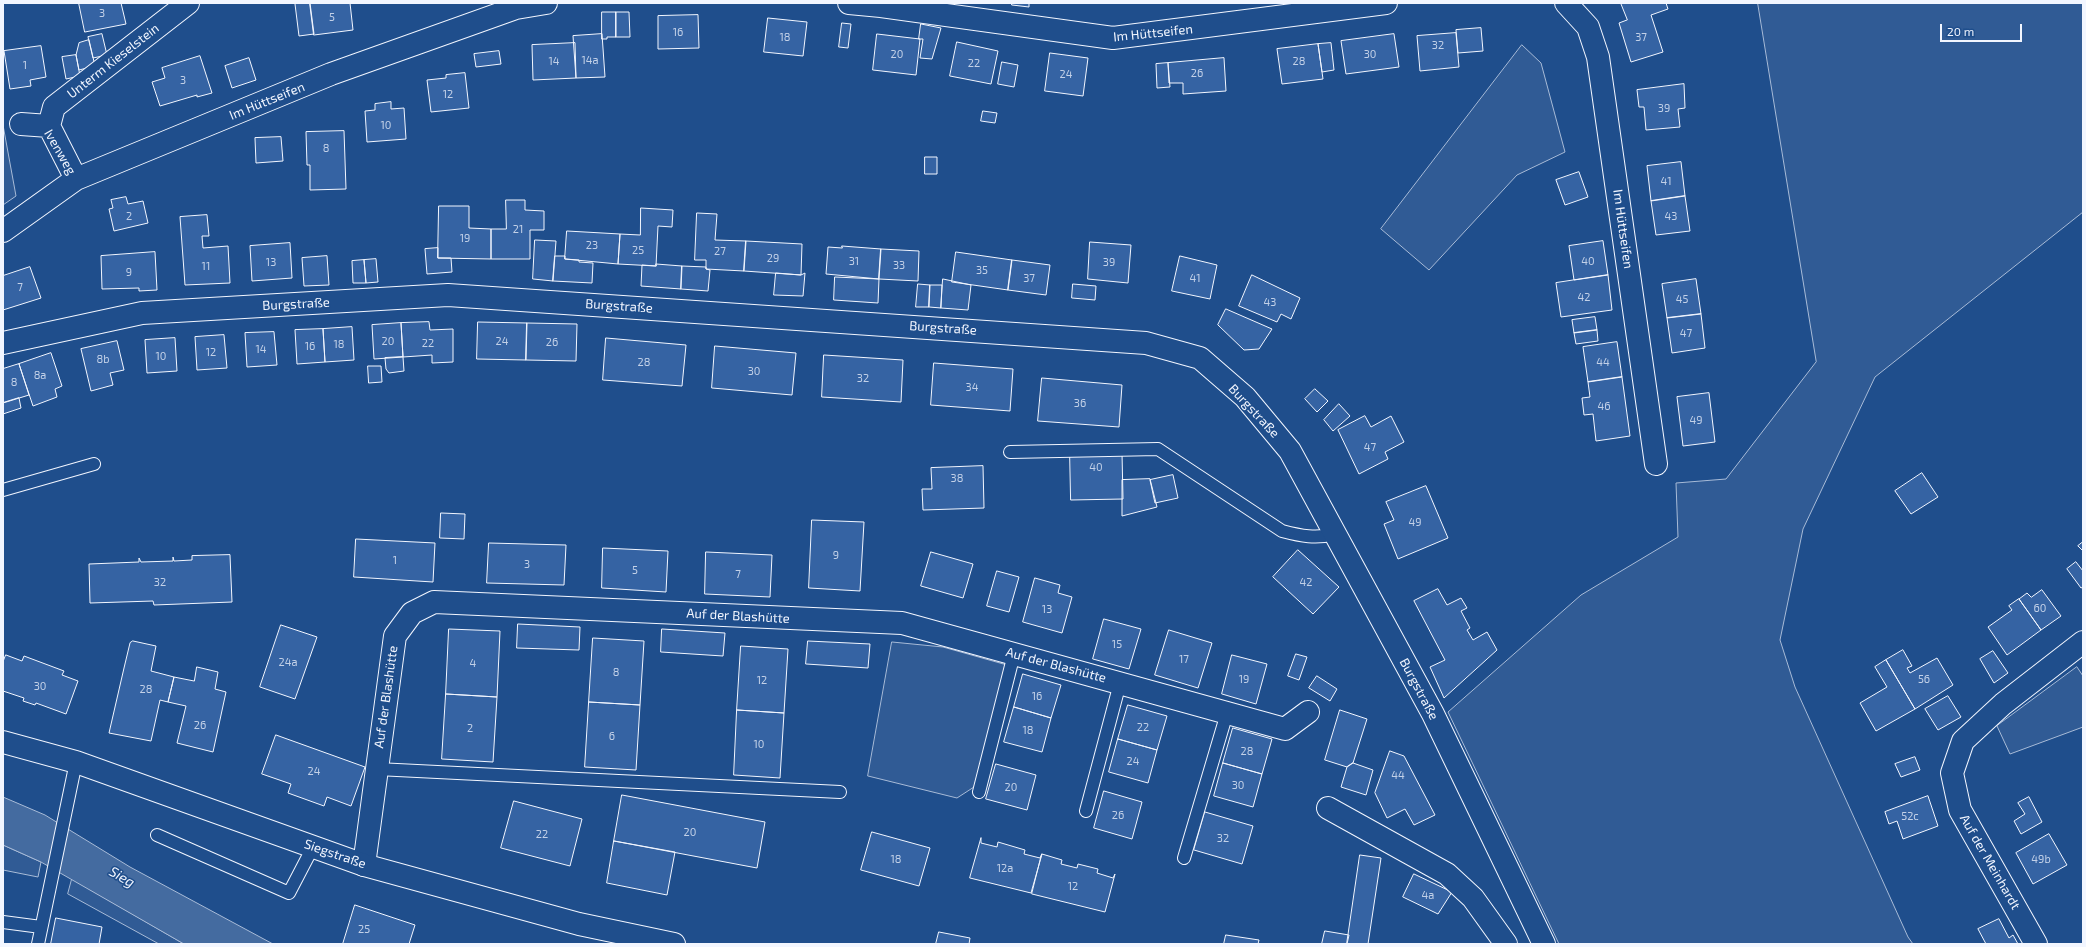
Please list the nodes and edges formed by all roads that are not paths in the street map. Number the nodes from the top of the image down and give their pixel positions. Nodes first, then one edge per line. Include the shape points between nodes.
1 (188, 3) edge
2 (546, 3) edge
3 (849, 3) edge
4 (1386, 3) edge
5 (1566, 3) edge
6 (21, 124) dead end
7 (49, 126) junction
8 (76, 179) junction
9 (3, 231) edge
10 (3, 343) edge
11 (1010, 452) dead end
12 (94, 464) dead end
13 (1656, 464) dead end
14 (3, 490) edge
15 (1335, 534) junction
16 (2083, 642) edge
17 (1014, 654) junction
18 (1120, 683) junction
19 (1308, 712) dead end
20 (1226, 713) junction
21 (3, 742) edge
22 (76, 762) junction
23 (377, 769) junction
24 (840, 792) dead end
25 (979, 792) dead end
26 (1328, 808) dead end
27 (1086, 812) dead end
28 (157, 835) dead end
29 (313, 847) junction
30 (1184, 858) dead end
31 (364, 865) junction
32 (3, 922) edge
33 (41, 927) junction
34 (38, 944) edge
35 (674, 944) edge
36 (1506, 944) edge
37 (1544, 944) edge
38 (2036, 944) edge

1 - 7 street, Unterm Kieselstein via 54,107
2 - 8 street, Im Hüttseifen via 516,8 331,74
3 - 4 street, Im Hüttseifen via 1113,38
5 - 13 street, Im Hüttseifen via 1588,27 1598,57
6 - 7 street, Ivenweg
7 - 8 street, Ivenweg
8 - 9 street, Im Hüttseifen
10 - 15 street, Burgstraße via 142,314 448,295 1146,343 1200,358 1245,397 1290,451
11 - 15 lane via 1158,448 1282,531 1303,537 1321,538
12 - 14 lane
15 - 37 street, Burgstraße via 1433,714
16 - 38 street, Auf der Meinhardt via 2003,704 1963,742 1952,773 1960,810
17 - 18 street, Auf der Blashütte
17 - 23 street, Auf der Blashütte via 902,623 434,602 412,613 395,636
17 - 25 lane
18 - 20 street, Auf der Blashütte
18 - 27 lane
19 - 20 street, Auf der Blashütte via 1285,729
20 - 30 lane
21 - 22 street, Siegstraße
22 - 29 street, Siegstraße
22 - 33 lane
23 - 24 lane
23 - 31 street, Auf der Blashütte
26 - 36 street via 1447,874 1473,898
28 - 29 lane via 289,893
29 - 31 street, Siegstraße
31 - 35 street, Siegstraße via 579,924
32 - 33 lane
33 - 34 lane

